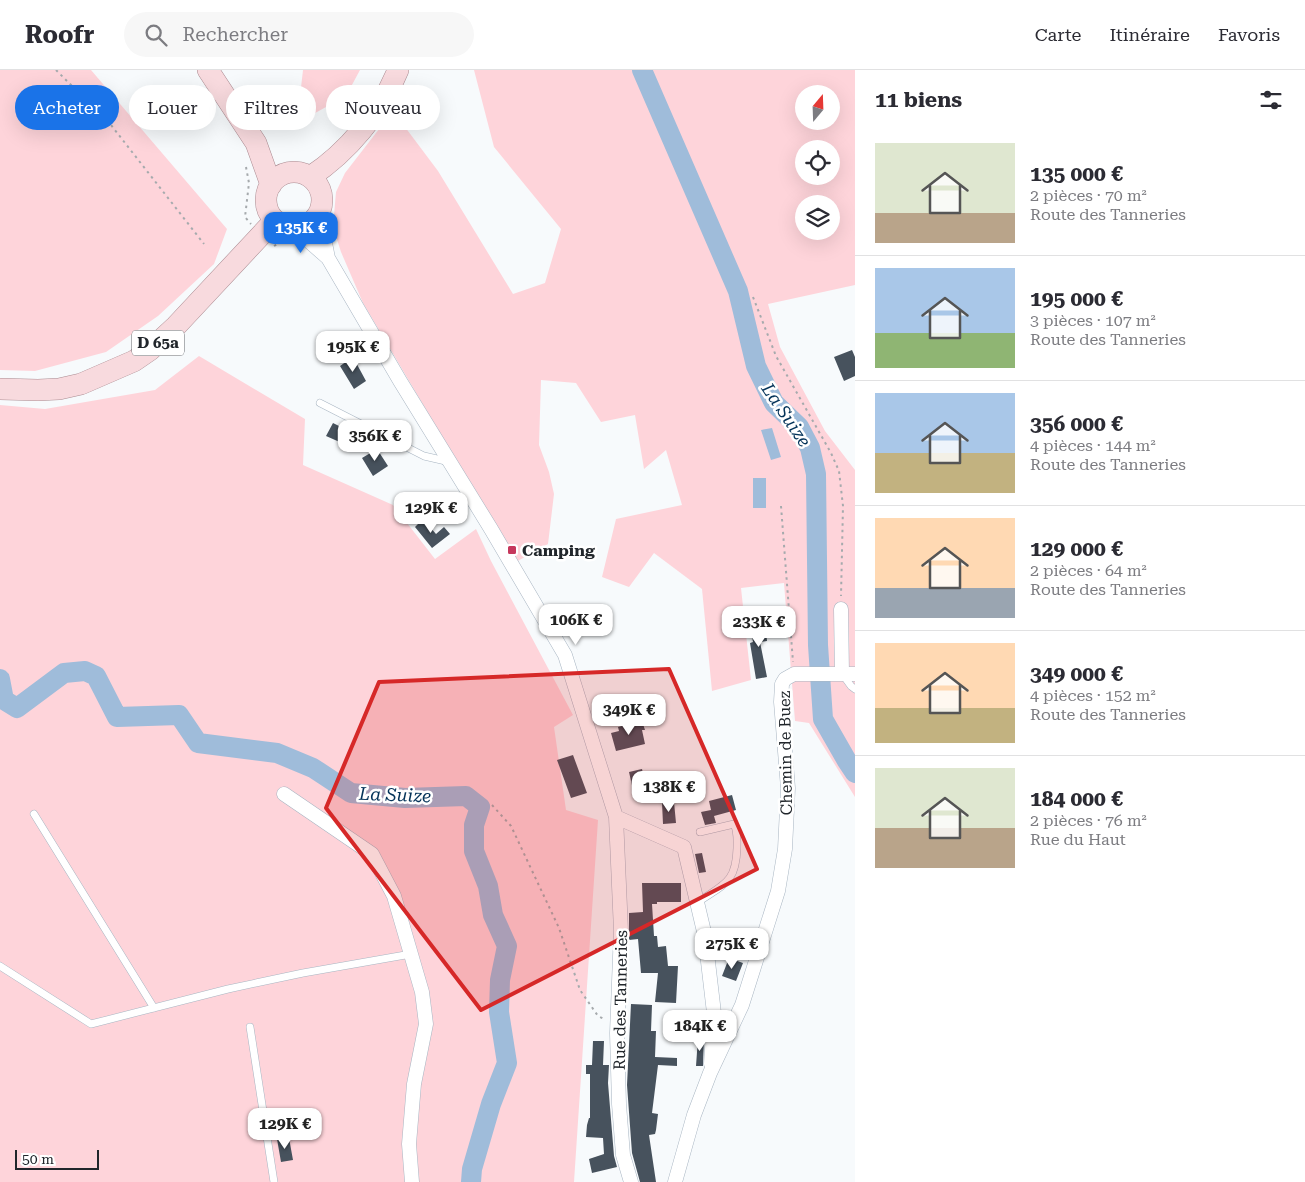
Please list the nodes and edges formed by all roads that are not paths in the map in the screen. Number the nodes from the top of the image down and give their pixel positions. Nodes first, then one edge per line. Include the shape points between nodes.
1 (208, 70) edge
2 (398, 70) edge
3 (256, 143) junction
4 (302, 174) junction
5 (271, 185) junction
6 (319, 213) junction
7 (285, 224) junction
8 (328, 258) junction
9 (0, 389) edge
10 (320, 403) dead end
11 (450, 462) junction
12 (841, 609) road end
13 (842, 674) edge
14 (855, 689) edge
15 (284, 794) dead end
16 (34, 814) dead end
17 (616, 817) junction
18 (700, 832) dead end
19 (698, 902) junction
20 (411, 954) junction
21 (0, 966) edge
22 (154, 1008) junction
23 (250, 1027) dead end
24 (710, 1073) junction
25 (274, 1182) edge
26 (412, 1182) edge
27 (631, 1182) edge
28 (674, 1182) edge

1 - 3 main road
2 - 4 main road via 375,113 349,144 325,167
3 - 4 main road
3 - 5 main road
4 - 5 main road via 279,176
4 - 6 main road via 320,190
5 - 7 main road via 266,197 267,206 270,214
6 - 7 main road via 308,224
6 - 8 street
7 - 8 street
7 - 9 main road, D 65a via 150,350 134,361 81,384 59,389
8 - 11 street, Rue des Tanneries
10 - 11 lane via 424,456
11 - 17 street, Rue des Tanneries via 565,656
12 - 13 street
13 - 14 lane
13 - 24 street, Chemin de Buez via 801,674 785,679 782,684 788,788 785,849 778,891 742,1005
15 - 20 street via 372,854 394,896
16 - 22 lane
17 - 19 street via 684,847
17 - 27 street, Rue des Tanneries via 621,931 617,1026 619,1104 623,1155
18 - 19 lane via 734,824 737,830 735,871 728,881
19 - 24 street via 714,1013
20 - 22 lane via 294,975
20 - 26 street via 422,992 426,1024 414,1084 409,1144
21 - 22 lane via 91,1024
23 - 25 lane
24 - 28 street, Chemin de Buez

